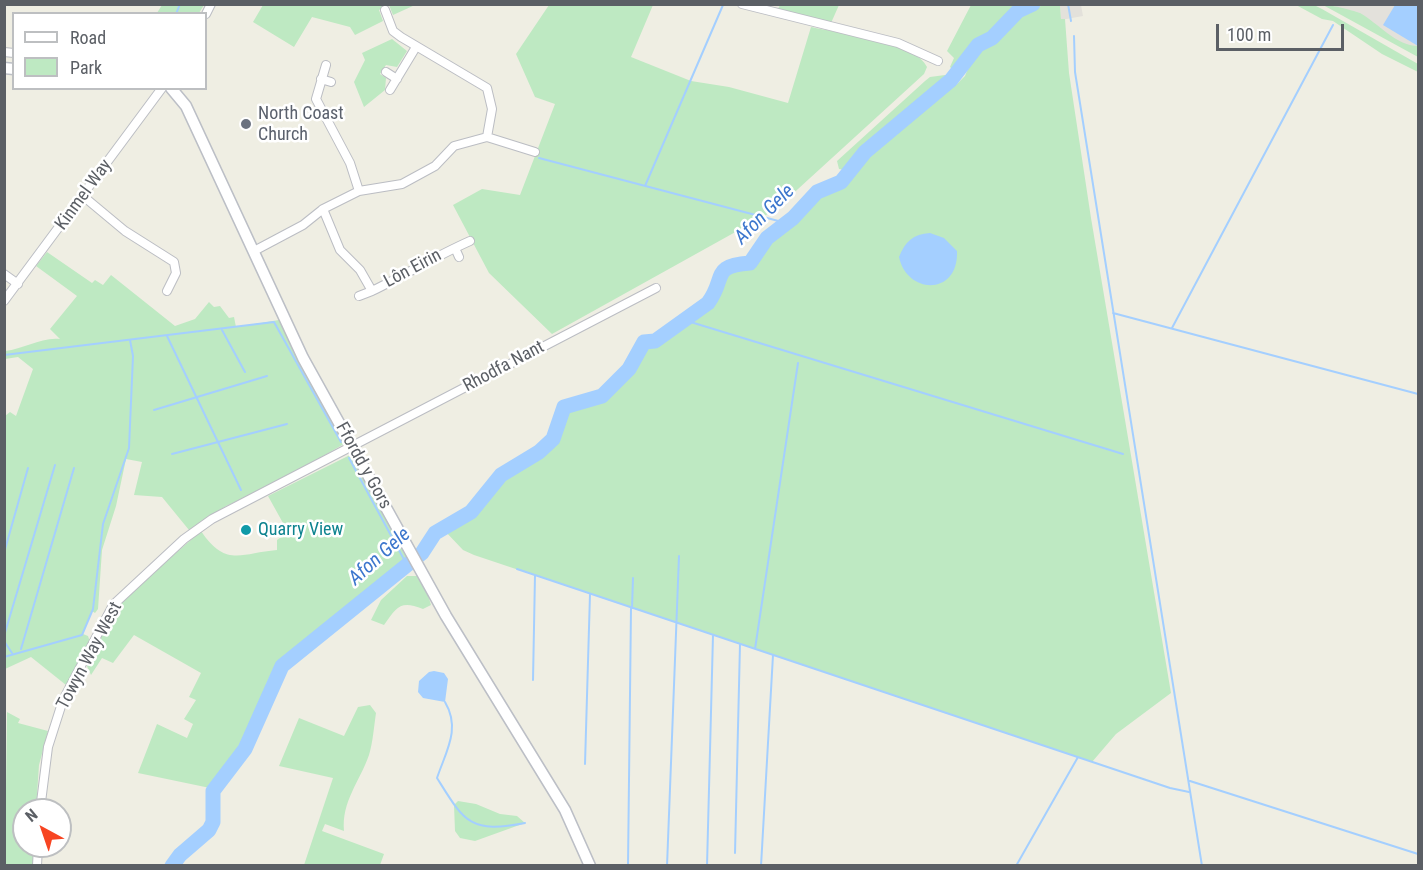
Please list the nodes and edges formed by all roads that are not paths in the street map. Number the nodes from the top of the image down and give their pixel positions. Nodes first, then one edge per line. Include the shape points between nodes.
1 (742, 4) edge
2 (385, 9) dead end
3 (416, 47) junction
4 (938, 61) dead end
5 (326, 65) dead end
6 (386, 72) dead end
7 (321, 79) junction
8 (397, 79) junction
9 (331, 82) dead end
10 (161, 90) edge
11 (173, 90) edge
12 (390, 90) dead end
13 (487, 137) junction
14 (535, 152) dead end
15 (359, 191) junction
16 (83, 196) junction
17 (322, 209) junction
18 (470, 241) dead end
19 (455, 248) junction
20 (254, 251) junction
21 (459, 257) dead end
22 (4, 274) edge
23 (18, 284) junction
24 (656, 288) dead end
25 (167, 291) dead end
26 (372, 291) junction
27 (359, 296) dead end
28 (4, 301) edge
29 (353, 447) junction
30 (42, 798) edge
31 (590, 866) edge

1 - 4 street via 898,44
2 - 3 street via 393,31
3 - 8 street
3 - 13 street via 487,88 492,109
5 - 7 street
6 - 8 street
7 - 9 street
7 - 15 street via 316,99 350,163
8 - 12 street
10 - 16 street, Kinmel Way
11 - 20 street, Ffordd y Gors via 186,106
13 - 14 street
13 - 15 street via 454,146 435,166 402,184
15 - 17 street
16 - 23 street, Kinmel Way
16 - 25 street via 126,231 174,262 176,273
17 - 20 street via 303,225
17 - 26 street, Lôn Eirin via 340,250 360,270
18 - 19 street, Lôn Eirin
19 - 21 street, Lôn Eirin
19 - 26 street, Lôn Eirin
20 - 29 street, Ffordd y Gors via 303,358
22 - 23 street
23 - 28 street, Kinmel Way
24 - 29 street, Rhodfa Nant
26 - 27 street, Lôn Eirin
29 - 30 street, Towyn Way West via 212,519 184,539 113,605 63,700 48,747
29 - 31 street, Ffordd y Gors via 446,616 565,810

